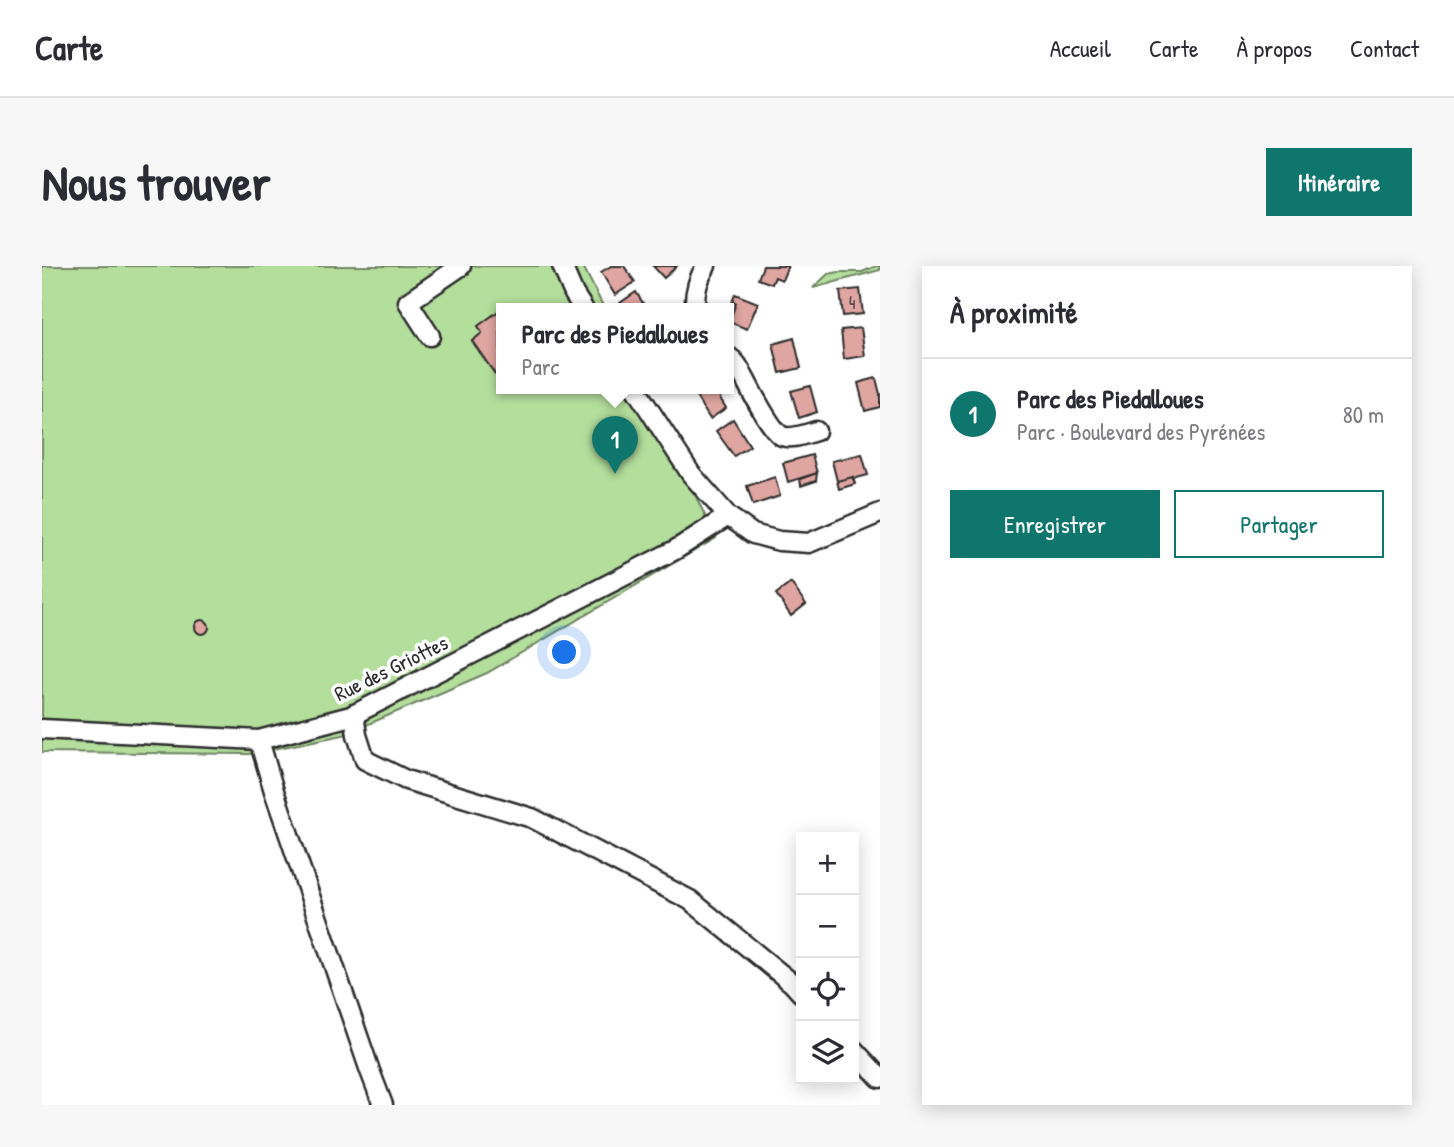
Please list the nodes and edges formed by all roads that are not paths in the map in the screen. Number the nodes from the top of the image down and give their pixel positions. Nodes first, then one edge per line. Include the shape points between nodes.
1 (461, 266) edge
2 (562, 266) edge
3 (706, 266) edge
4 (580, 303) edge
5 (695, 303) edge
6 (430, 336) dead end
7 (734, 362) edge
8 (639, 394) edge
9 (816, 431) dead end
10 (880, 513) edge
11 (728, 516) junction
12 (354, 714) junction
13 (42, 729) edge
14 (259, 740) junction
15 (796, 987) edge
16 (859, 1055) edge
17 (880, 1078) edge
18 (383, 1105) edge

1 - 6 street via 408,302
2 - 4 street
3 - 5 street
7 - 9 street via 779,434 793,437
8 - 11 street via 691,474
10 - 11 street via 809,543 753,534
11 - 12 street, Rue des Griottes via 675,550
12 - 14 street, Rue des Griottes
12 - 15 street via 365,760 406,780 532,818 690,901
13 - 14 street, Rue des Griottes
14 - 18 street
16 - 17 street

